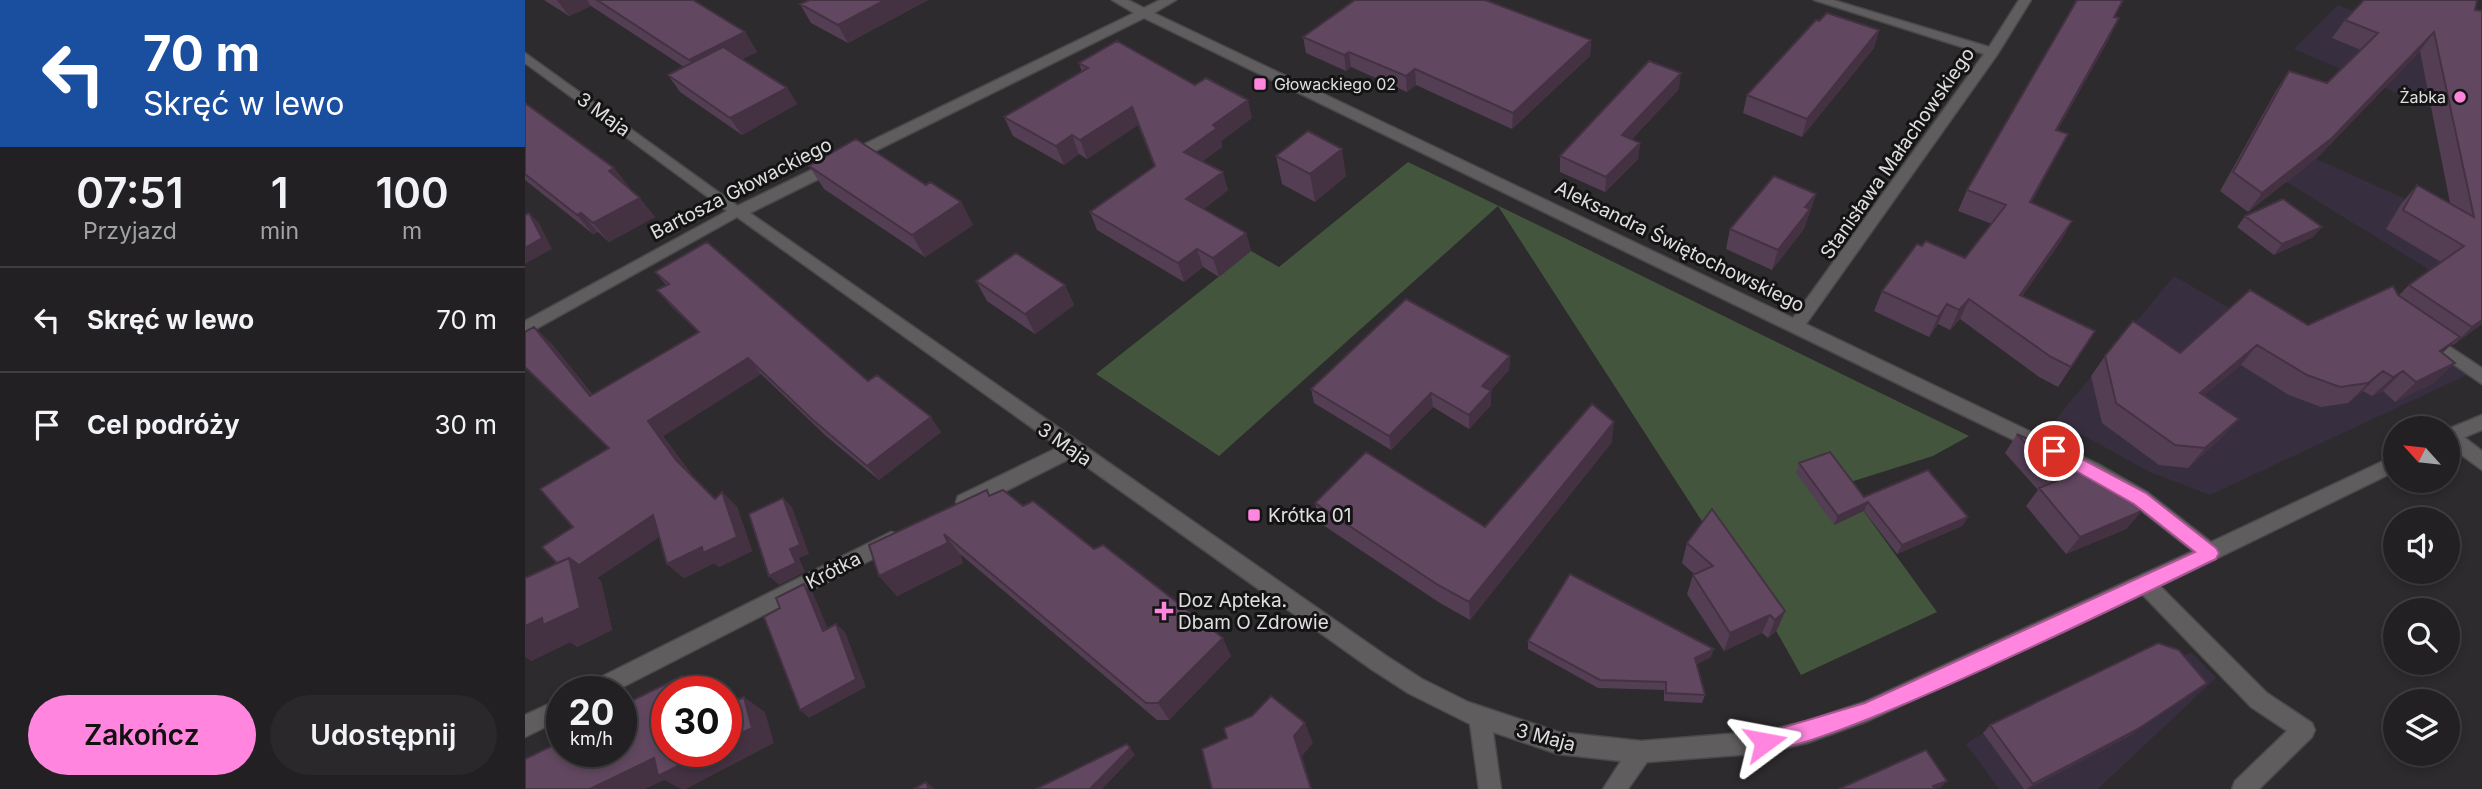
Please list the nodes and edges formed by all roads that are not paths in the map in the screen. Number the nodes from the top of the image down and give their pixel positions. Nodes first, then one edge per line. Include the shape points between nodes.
1 (1118, 0) edge
2 (1170, 0) edge
3 (1820, 0) edge
4 (2025, 0) edge
5 (1144, 12) junction
6 (1992, 52) junction
7 (525, 57) edge
8 (739, 212) junction
9 (2407, 324) edge
10 (1797, 326) junction
11 (525, 329) edge
12 (2482, 376) edge
13 (2482, 422) edge
14 (2461, 432) edge
15 (2461, 446) edge
16 (1072, 449) junction
17 (2482, 461) edge
18 (2383, 469) edge
19 (950, 510) edge
20 (913, 529) edge
21 (2210, 553) junction
22 (2145, 584) junction
23 (624, 676) edge
24 (546, 716) edge
25 (1480, 718) junction
26 (525, 726) edge
27 (1641, 752) junction
28 (1490, 789) edge
29 (1614, 789) edge
30 (2243, 789) edge

1 - 5 street, Aleksandra Świętochowskiego
2 - 5 street, Bartosza Głowackiego
3 - 6 street
4 - 6 street, Stanisława Małachowskiego
5 - 8 street, Bartosza Głowackiego
5 - 10 street, Aleksandra Świętochowskiego
6 - 10 street, Stanisława Małachowskiego
7 - 8 street, 3 Maja
8 - 11 street, Bartosza Głowackiego
8 - 16 street, 3 Maja
9 - 12 street
10 - 21 street, Aleksandra Świętochowskiego via 2091,469 2140,498
13 - 14 street
15 - 17 street
16 - 19 street
16 - 25 street, 3 Maja via 1378,662
18 - 21 street, 3 Maja
20 - 23 street, Krótka
21 - 22 street, 3 Maja
22 - 27 street, 3 Maja via 1868,711 1807,732 1765,742
22 - 30 street via 2259,700 2304,730
24 - 26 street
25 - 27 street, 3 Maja via 1558,743
25 - 28 street
27 - 29 street

